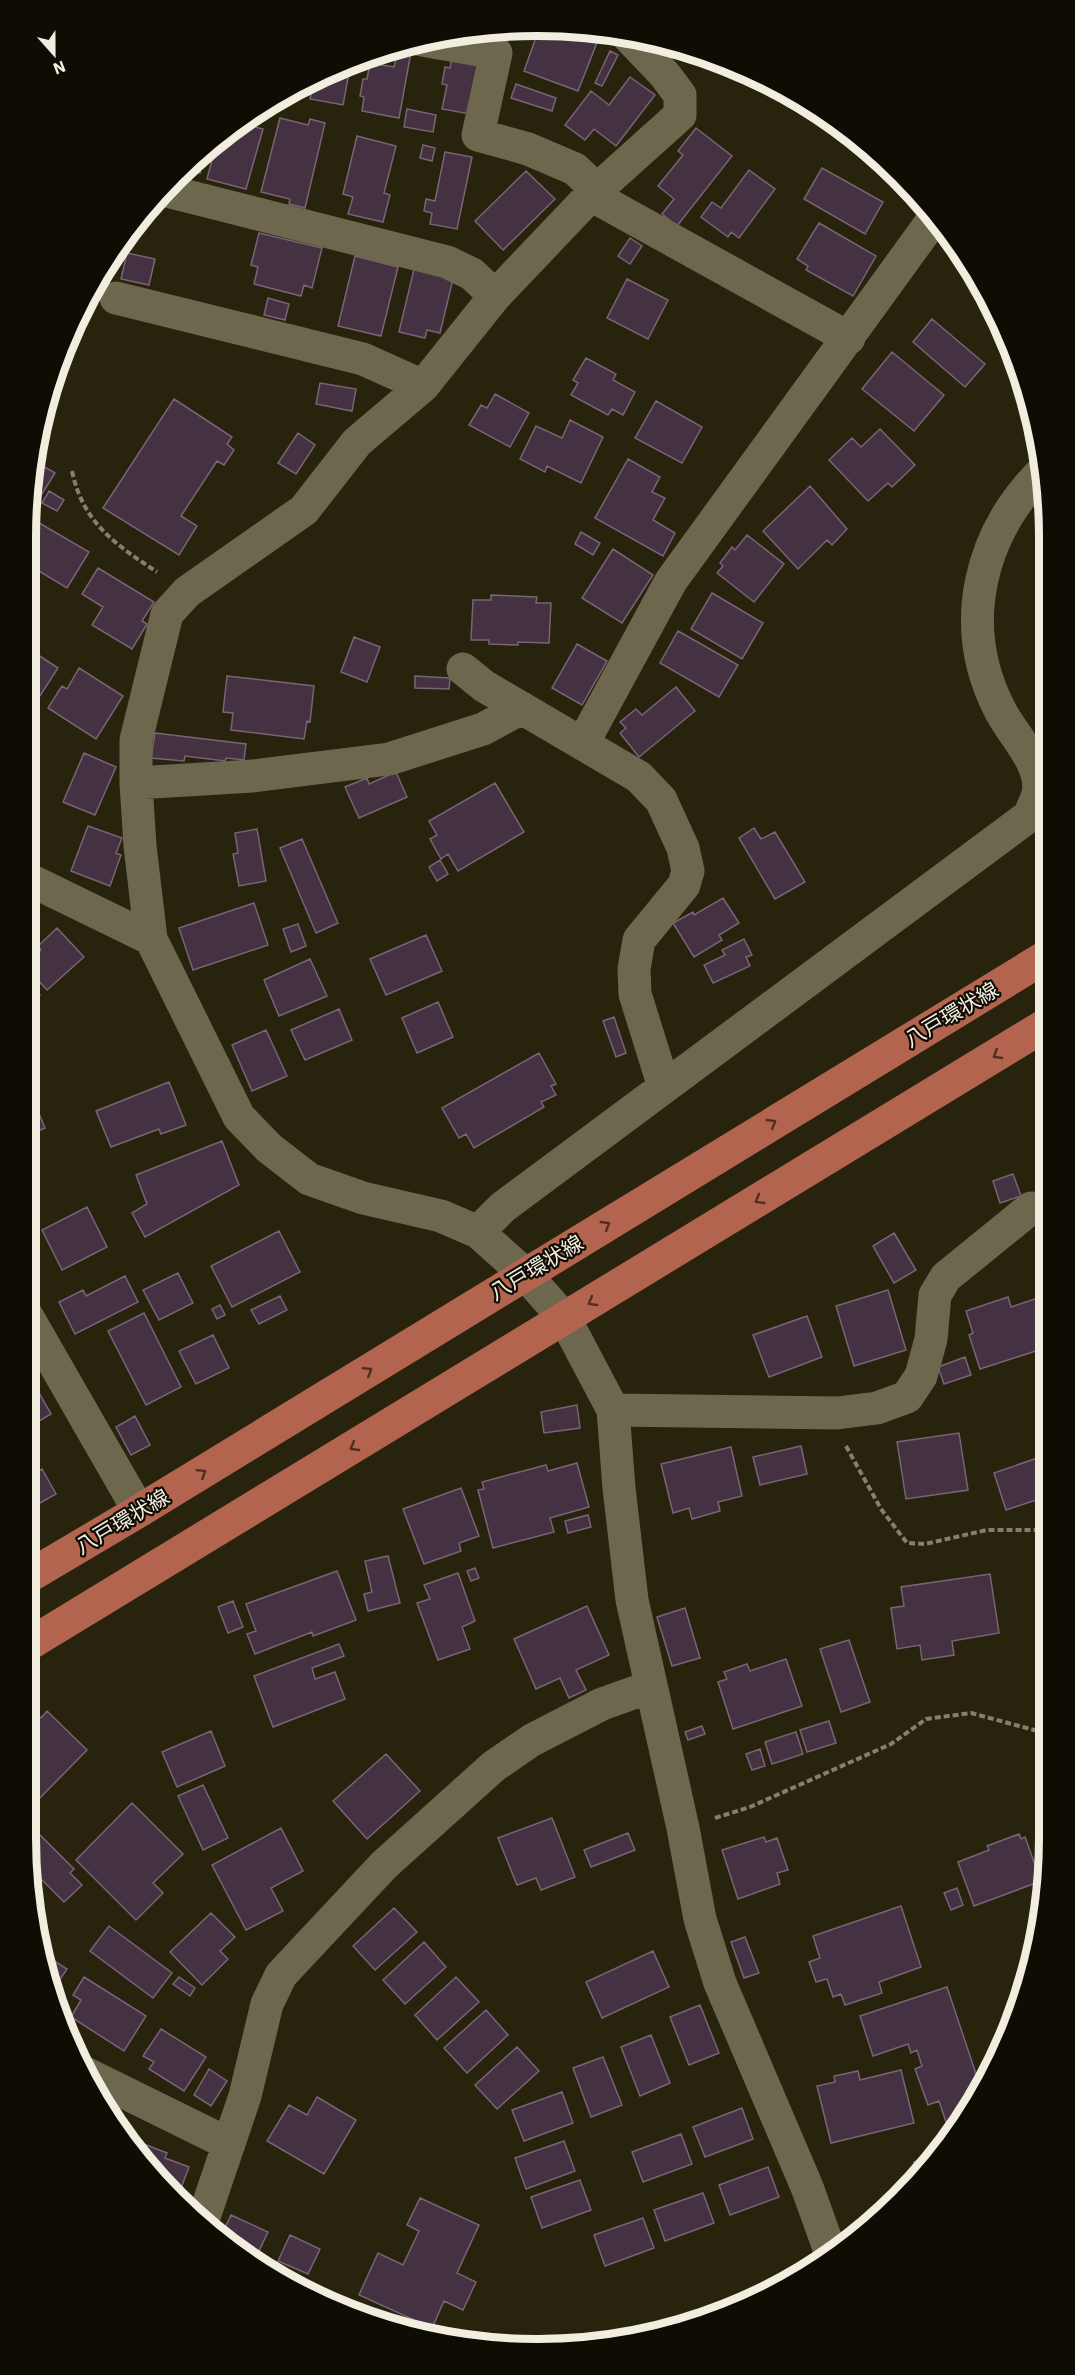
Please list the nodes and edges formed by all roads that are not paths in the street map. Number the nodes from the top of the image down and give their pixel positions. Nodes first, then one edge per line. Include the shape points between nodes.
1 (448, 45) edge
2 (638, 47) edge
3 (594, 192) junction
4 (174, 193) edge
5 (929, 225) edge
6 (495, 296) junction
7 (116, 298) dead end
8 (849, 338) junction
9 (423, 386) junction
10 (1036, 478) edge
11 (463, 669) dead end
12 (522, 708) junction
13 (583, 743) junction
14 (136, 783) junction
15 (36, 889) edge
16 (151, 939) junction
17 (1039, 961) edge
18 (1039, 1029) edge
19 (664, 1087) junction
20 (1031, 1208) dead end
21 (478, 1232) junction
22 (525, 1274) junction
23 (565, 1318) junction
24 (36, 1332) edge
25 (613, 1410) junction
26 (139, 1511) junction
27 (36, 1572) edge
28 (36, 1640) edge
29 (650, 1687) junction
30 (99, 2080) edge
31 (229, 2144) junction
32 (205, 2213) edge
33 (828, 2246) edge

1 - 3 street via 496,53 478,135 528,149 575,169
2 - 3 street via 680,95 680,115
3 - 6 street
3 - 8 street
4 - 6 street via 447,262 472,274
5 - 8 street
6 - 9 street
7 - 9 street via 363,359
8 - 13 street via 671,581
9 - 14 street via 357,442 304,510 187,592 167,614 136,740
10 - 19 street via 1006,515 993,545 978,594 976,630 983,669 999,708 1037,772 1038,793 1029,816
11 - 12 street
12 - 13 street
12 - 14 street via 483,729 389,759 253,777
13 - 19 street via 646,784 661,800 683,848 688,871 684,885 639,940 634,969 635,994
14 - 16 street
15 - 16 street
16 - 21 street via 239,1117 269,1148 309,1179 363,1198 441,1216
22 -> 17 main road, 八戸環状線
18 -> 23 main road
19 - 21 street via 503,1207
20 - 25 street via 946,1277 935,1295 931,1339 921,1376 907,1397 877,1408 837,1413
21 - 22 street
22 - 23 street
26 -> 22 main road, 八戸環状線
23 - 25 street
23 -> 28 main road
24 - 26 street
25 - 29 street via 632,1600
26 - 27 main road, 八戸環状線
29 - 31 street via 602,1704 532,1740 494,1766 384,1865 281,1975 267,2004
29 - 33 street via 700,1919 720,1983
30 - 31 street
31 - 32 street

